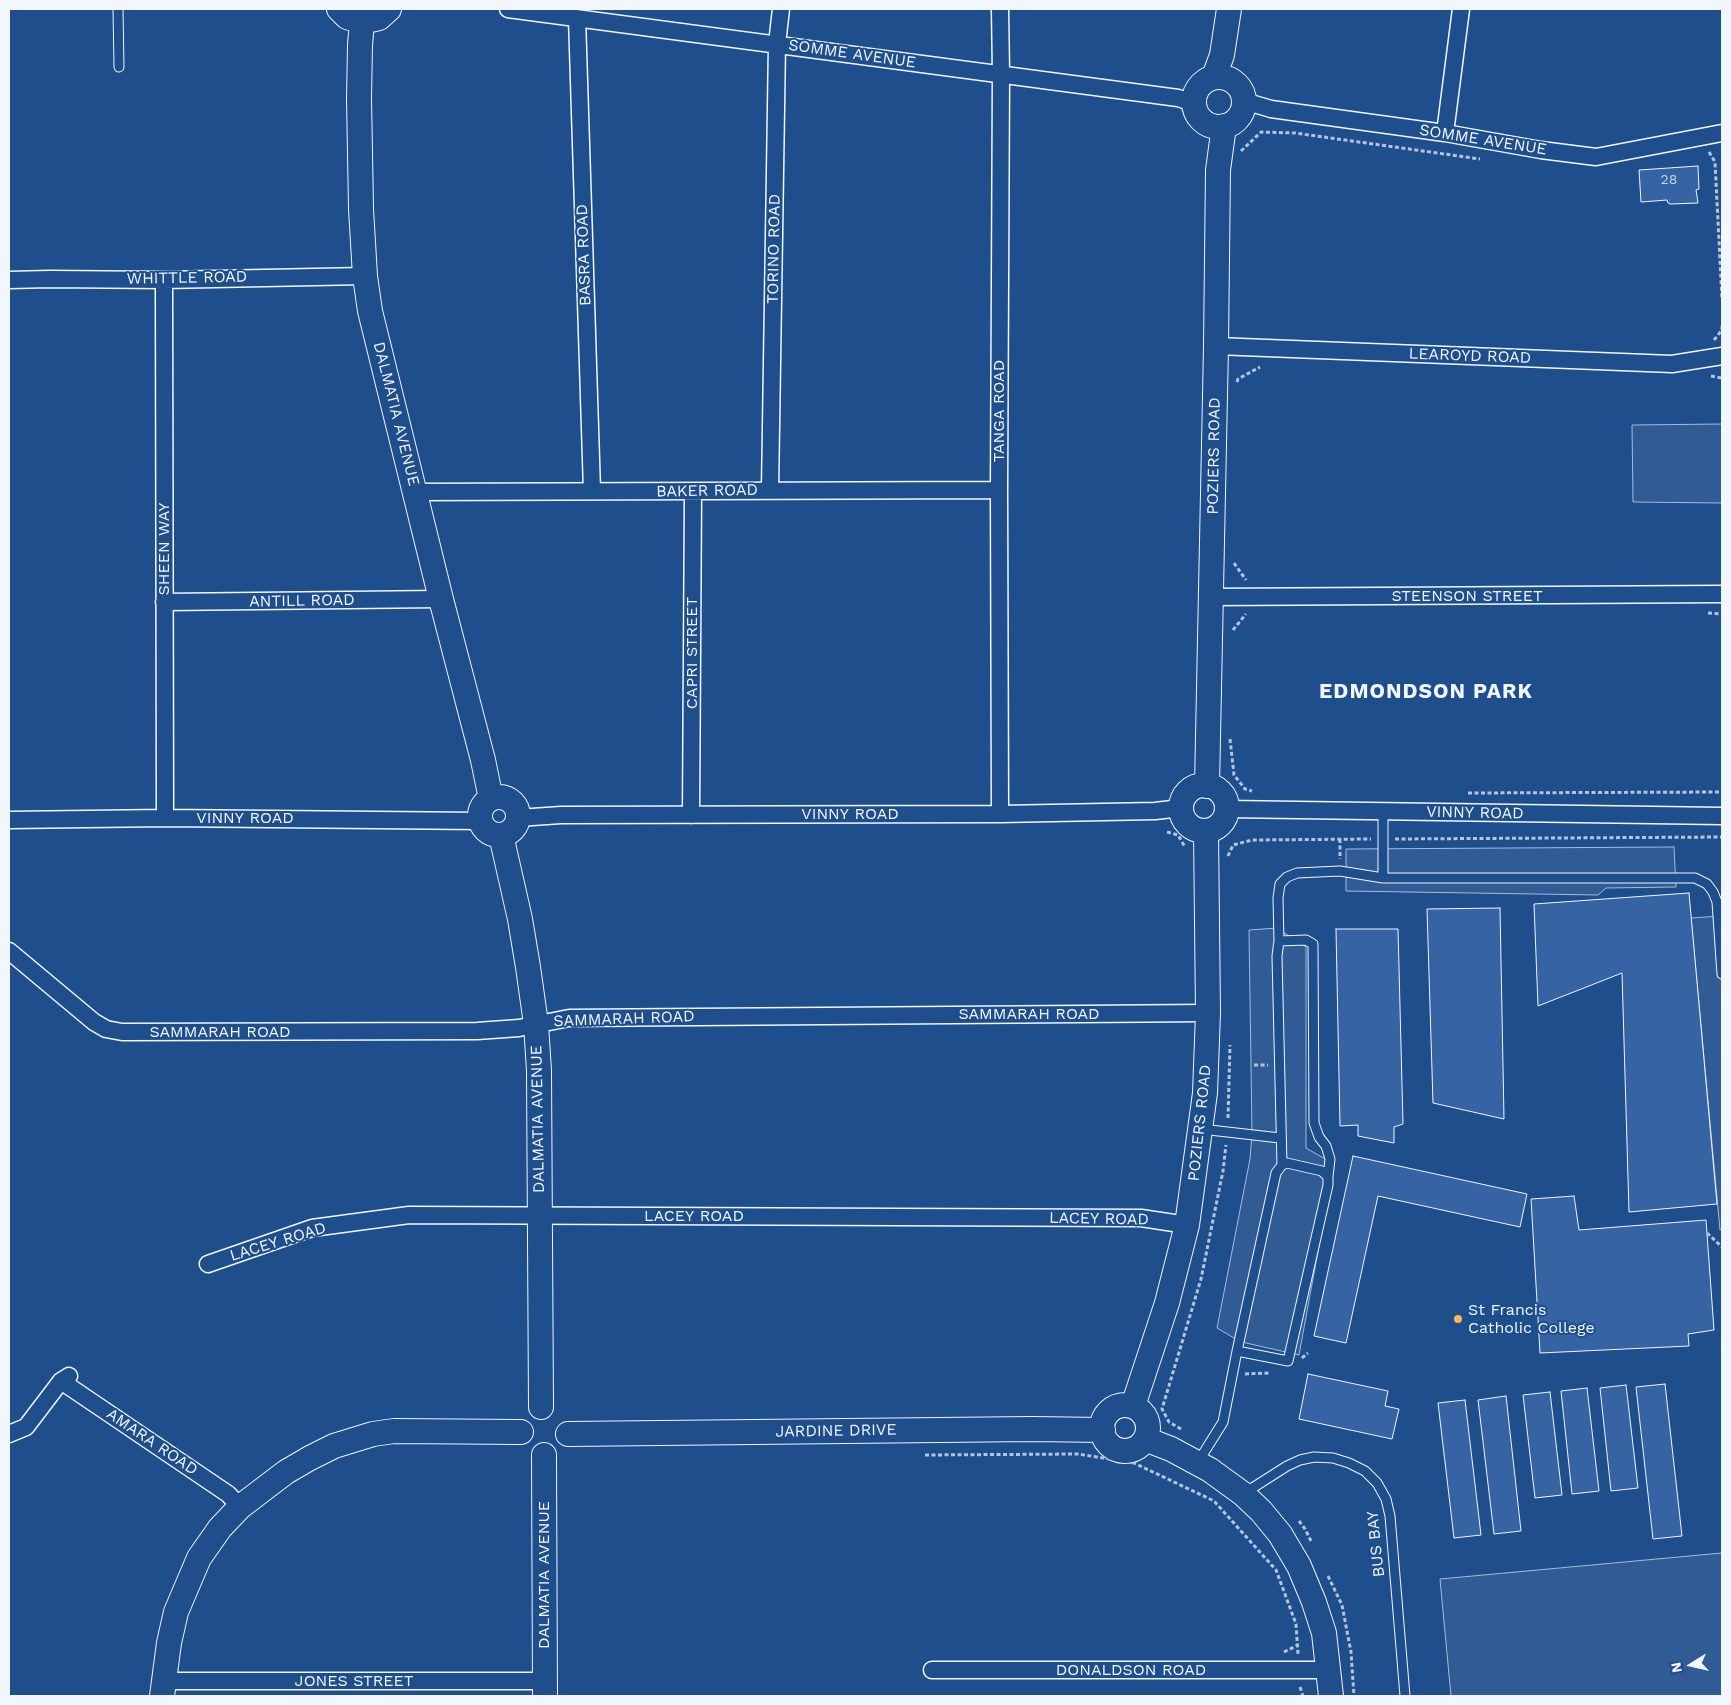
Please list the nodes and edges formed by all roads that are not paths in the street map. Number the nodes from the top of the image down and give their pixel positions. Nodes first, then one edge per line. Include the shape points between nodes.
1 (118, 9) edge
2 (339, 9) edge
3 (390, 9) edge
4 (508, 9) edge
5 (781, 9) edge
6 (1000, 9) edge
7 (1229, 9) edge
8 (1461, 9) edge
9 (577, 18) junction
10 (362, 22) junction
11 (777, 44) junction
12 (120, 67) dead end
13 (1001, 74) junction
14 (1214, 78) junction
15 (1244, 102) junction
16 (1194, 103) junction
17 (1224, 126) junction
18 (1722, 133) edge
19 (1445, 134) junction
20 (365, 276) junction
21 (9, 280) edge
22 (164, 280) junction
23 (1216, 346) junction
24 (1722, 356) edge
25 (770, 490) junction
26 (999, 490) junction
27 (592, 491) junction
28 (415, 492) junction
29 (693, 492) junction
30 (1722, 594) edge
31 (1211, 598) junction
32 (441, 599) junction
33 (164, 602) junction
34 (1207, 786) junction
35 (491, 799) junction
36 (1181, 808) junction
37 (1227, 809) junction
38 (1383, 811) junction
39 (1000, 814) junction
40 (691, 815) junction
41 (1722, 816) edge
42 (165, 818) junction
43 (518, 818) junction
44 (9, 820) edge
45 (481, 821) junction
46 (1206, 831) junction
47 (501, 835) junction
48 (1383, 878) junction
49 (1279, 941) junction
50 (9, 951) edge
51 (1722, 974) edge
52 (1208, 1013) junction
53 (536, 1024) junction
54 (1200, 1129) junction
55 (1280, 1138) junction
56 (1282, 1165) junction
57 (1328, 1177) junction
58 (540, 1215) junction
59 (1187, 1225) junction
60 (208, 1264) dead end
61 (1237, 1351) junction
62 (1133, 1406) junction
63 (541, 1407) junction
64 (1103, 1430) junction
65 (521, 1432) junction
66 (9, 1434) edge
67 (568, 1434) junction
68 (1145, 1439) junction
69 (544, 1455) junction
70 (1197, 1463) junction
71 (1243, 1494) junction
72 (240, 1507) junction
73 (932, 1670) dead end
74 (1329, 1670) junction
75 (163, 1688) edge
76 (545, 1688) edge
77 (1332, 1696) edge
78 (1405, 1696) edge

1 - 12 lane
2 - 10 street via 347,17
3 - 10 street via 379,18
4 - 9 street, SOMME AVENUE
5 - 11 street, TORINO ROAD
6 - 13 street, TANGA ROAD
7 - 14 street via 1222,55
8 - 19 street
9 - 11 street, SOMME AVENUE
9 - 27 street, BASRA ROAD
10 - 20 street, DALMATIA AVENUE via 359,98
11 - 13 street, SOMME AVENUE
11 - 25 street, TORINO ROAD
13 - 16 street, SOMME AVENUE via 1178,98
13 - 26 street, TANGA ROAD
14 - 15 street via 1231,80 1238,86
14 - 16 street via 1200,86
15 - 17 street via 1239,118
15 - 19 street, SOMME AVENUE
16 - 17 street via 1200,119 1215,127
17 - 23 street, POZIERS ROAD via 1218,170
18 - 19 street, SOMME AVENUE via 1596,157
20 - 22 street, WHITTLE ROAD
20 - 28 street, DALMATIA AVENUE via 370,311
21 - 22 street, WHITTLE ROAD
22 - 33 street, SHEEN WAY
23 - 24 street, LEAROYD ROAD via 1672,364
23 - 31 street, POZIERS ROAD
25 - 26 street, BAKER ROAD
25 - 29 street, BAKER ROAD
26 - 39 street, TANGA ROAD
27 - 28 street, BAKER ROAD
27 - 29 street, BAKER ROAD
28 - 32 street, DALMATIA AVENUE
29 - 40 street, CAPRI STREET
30 - 31 street, STEENSON STREET
31 - 34 street, POZIERS ROAD
32 - 33 street, ANTILL ROAD
32 - 35 street, DALMATIA AVENUE
33 - 42 street, SHEEN WAY
34 - 36 street via 1192,789
34 - 37 street via 1214,787 1224,796
35 - 43 street via 498,797 510,801
35 - 45 street via 482,808
36 - 39 street, VINNY ROAD
36 - 46 street via 1191,827
37 - 38 street, VINNY ROAD
37 - 46 street via 1223,822
38 - 41 street, VINNY ROAD
38 - 48 lane
39 - 40 street, VINNY ROAD
40 - 43 street, VINNY ROAD
42 - 44 street, VINNY ROAD
42 - 45 street, VINNY ROAD
43 - 47 street via 512,830
45 - 47 street via 488,832
46 - 52 street, POZIERS ROAD
47 - 53 street, DALMATIA AVENUE via 521,928
48 - 49 lane via 1340,871 1297,873 1287,877 1280,884 1278,898
48 - 51 lane via 1695,878 1707,884 1717,902
49 - 55 lane
49 - 57 lane via 1306,940 1313,944 1314,1123 1330,1159
50 - 53 street, SAMMARAH ROAD via 94,1022 114,1031 477,1031
52 - 53 street, SAMMARAH ROAD via 569,1018
52 - 54 street, POZIERS ROAD via 1205,1093
53 - 58 street, DALMATIA AVENUE
54 - 55 lane
54 - 59 street, POZIERS ROAD
55 - 56 lane
56 - 57 lane via 1292,1163 1322,1171
56 - 61 lane via 1276,1173
57 - 61 lane via 1288,1361
58 - 59 street, LACEY ROAD via 1141,1218
58 - 60 street, LACEY ROAD via 409,1215 312,1228
58 - 63 street, DALMATIA AVENUE
59 - 62 street, POZIERS ROAD via 1167,1304
61 - 70 lane via 1223,1422
62 - 64 street via 1118,1406 1111,1410 1103,1422
62 - 68 street via 1147,1420
63 - 65 street via 526,1416
63 - 67 street via 558,1411 568,1425
64 - 67 street, JARDINE DRIVE
64 - 68 street via 1109,1443 1121,1450 1135,1448
65 - 69 street via 528,1448
65 - 72 street via 394,1431 373,1434 334,1446 310,1458
66 - 72 street, AMARA ROAD via 26,1427 65,1379 228,1494
67 - 69 street via 560,1449
68 - 70 street
69 - 76 street, DALMATIA AVENUE
70 - 71 street
71 - 74 street via 1280,1534 1299,1566 1324,1633
71 - 78 lane, BUS BAY via 1287,1466 1314,1457 1349,1463 1365,1470 1377,1483 1386,1499 1390,1516
72 - 75 street via 204,1551 186,1586 176,1612
73 - 74 street, DONALDSON ROAD
74 - 77 street
75 - 76 street, JONES STREET

